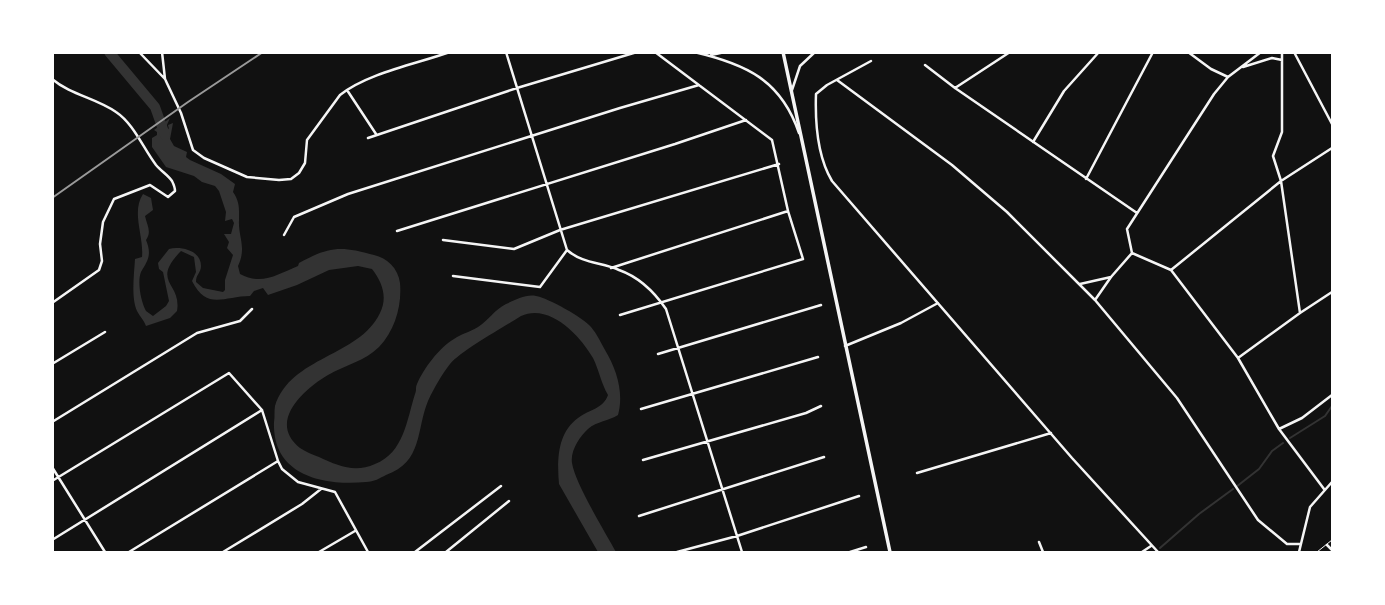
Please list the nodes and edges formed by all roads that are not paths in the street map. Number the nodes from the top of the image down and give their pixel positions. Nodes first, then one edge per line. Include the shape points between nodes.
1 (139, 52) edge
2 (162, 52) edge
3 (450, 52) edge
4 (506, 52) edge
5 (637, 52) edge
6 (654, 52) edge
7 (694, 52) edge
8 (725, 52) edge
9 (783, 52) edge
10 (815, 52) edge
11 (1010, 52) edge
12 (1099, 52) edge
13 (1153, 52) edge
14 (1188, 52) edge
15 (1261, 52) edge
16 (1282, 52) edge
17 (1294, 52) edge
18 (708, 55) junction
19 (1282, 60) junction
20 (870, 61) dead end
21 (925, 65) dead end
22 (1240, 68) junction
23 (1228, 78) junction
24 (52, 79) edge
25 (165, 79) junction
26 (837, 80) junction
27 (699, 85) junction
28 (517, 88) junction
29 (955, 88) junction
30 (347, 90) junction
31 (791, 94) junction
32 (746, 120) junction
33 (1332, 124) edge
34 (376, 134) junction
35 (532, 137) junction
36 (368, 138) dead end
37 (801, 139) junction
38 (1033, 142) junction
39 (1332, 148) edge
40 (779, 164) junction
41 (1086, 179) junction
42 (1282, 181) junction
43 (545, 183) junction
44 (788, 211) junction
45 (1137, 213) junction
46 (560, 230) junction
47 (397, 231) dead end
48 (284, 235) dead end
49 (443, 240) dead end
50 (568, 250) junction
51 (1132, 253) junction
52 (611, 268) junction
53 (1171, 270) junction
54 (453, 276) dead end
55 (1111, 277) junction
56 (1079, 284) junction
57 (1332, 292) edge
58 (1095, 300) junction
59 (661, 302) junction
60 (52, 303) edge
61 (938, 303) junction
62 (821, 305) dead end
63 (253, 309) dead end
64 (1300, 313) junction
65 (620, 315) dead end
66 (105, 332) dead end
67 (845, 346) junction
68 (678, 347) junction
69 (658, 354) dead end
70 (818, 357) dead end
71 (1238, 358) junction
72 (52, 364) edge
73 (693, 394) junction
74 (1332, 394) edge
75 (821, 406) dead end
76 (641, 409) dead end
77 (262, 410) junction
78 (52, 422) edge
79 (1279, 429) junction
80 (1051, 433) junction
81 (708, 441) junction
82 (824, 457) dead end
83 (643, 460) dead end
84 (278, 461) junction
85 (52, 467) edge
86 (917, 473) dead end
87 (59, 477) junction
88 (52, 481) edge
89 (1332, 482) edge
90 (501, 486) dead end
91 (321, 488) junction
92 (723, 488) junction
93 (1324, 489) junction
94 (859, 496) dead end
95 (509, 501) dead end
96 (639, 516) dead end
97 (85, 520) junction
98 (355, 531) junction
99 (737, 536) junction
100 (52, 540) edge
101 (1332, 540) edge
102 (1039, 542) dead end
103 (1300, 544) junction
104 (1152, 545) junction
105 (1327, 545) junction
106 (866, 547) dead end
107 (1332, 550) edge
108 (105, 552) edge
109 (129, 552) edge
110 (223, 552) edge
111 (319, 552) edge
112 (368, 552) edge
113 (415, 552) edge
114 (446, 552) edge
115 (677, 552) edge
116 (743, 552) edge
117 (850, 552) edge
118 (890, 552) edge
119 (1043, 552) edge
120 (1142, 552) edge
121 (1158, 552) edge
122 (1299, 552) edge
123 (1317, 552) edge

1 - 25 street
2 - 25 street
3 - 30 street
4 - 28 street
5 - 28 street
6 - 27 street
7 - 18 street
8 - 18 street
9 - 31 main road
10 - 31 street via 800,66
11 - 29 street
12 - 38 street via 1064,91
13 - 41 street
14 - 23 street
15 - 22 street
16 - 19 street
17 - 33 street
18 - 37 street via 763,78 786,103
19 - 22 street via 1272,58
19 - 42 street via 1282,132 1273,156
20 - 26 street
21 - 29 street
22 - 23 street
23 - 45 street
24 - 60 street via 118,113 173,182 175,191 168,197 150,184 114,199 103,222 99,270
25 - 30 street via 193,150 230,170 265,180 291,179 299,173 307,140
26 - 56 street via 961,173
26 - 61 street via 816,94 824,167
27 - 32 street
27 - 35 street
28 - 34 street
28 - 35 street
29 - 38 street
30 - 34 street
31 - 37 main road
32 - 40 street via 772,140
32 - 43 street
34 - 36 street
35 - 43 street
35 - 48 street via 348,194 294,217
37 - 67 main road
38 - 41 street
39 - 42 street
40 - 44 street
40 - 46 street
41 - 45 street
42 - 53 street
42 - 64 street
43 - 46 street
43 - 47 street
44 - 52 street
44 - 59 street via 803,259
45 - 51 street via 1127,229
46 - 49 street via 514,249
46 - 50 street
50 - 52 street
50 - 54 street via 540,287
51 - 53 street
51 - 55 street
52 - 59 street via 640,282
53 - 71 street
55 - 56 street
55 - 58 street
56 - 58 street
57 - 64 street
58 - 103 street via 1177,398 1258,520 1287,544
59 - 65 street
59 - 68 street
61 - 67 street
61 - 80 street
62 - 68 street
63 - 78 street via 240,321 197,333
64 - 71 street
66 - 72 street
67 - 118 main road
68 - 69 street
68 - 73 street
70 - 73 street
71 - 79 street
73 - 76 street
73 - 81 street
74 - 79 street
75 - 81 street
77 - 84 street
77 - 87 street via 229,373
77 - 97 street
79 - 93 street
80 - 86 street
80 - 104 street
81 - 83 street
81 - 92 street
82 - 92 street
84 - 91 street via 298,482
84 - 109 street
85 - 87 street
87 - 88 street
87 - 97 street
89 - 93 street
90 - 113 street
91 - 98 street via 335,492
91 - 110 street
92 - 96 street
92 - 99 street
93 - 103 street via 1310,507
94 - 99 street
95 - 114 street
97 - 100 street
97 - 108 street
98 - 111 street
98 - 112 street
99 - 115 street
99 - 116 street
101 - 105 lane
102 - 119 street
103 - 122 street
104 - 120 street
104 - 121 street
105 - 107 street
105 - 123 lane
106 - 117 street

